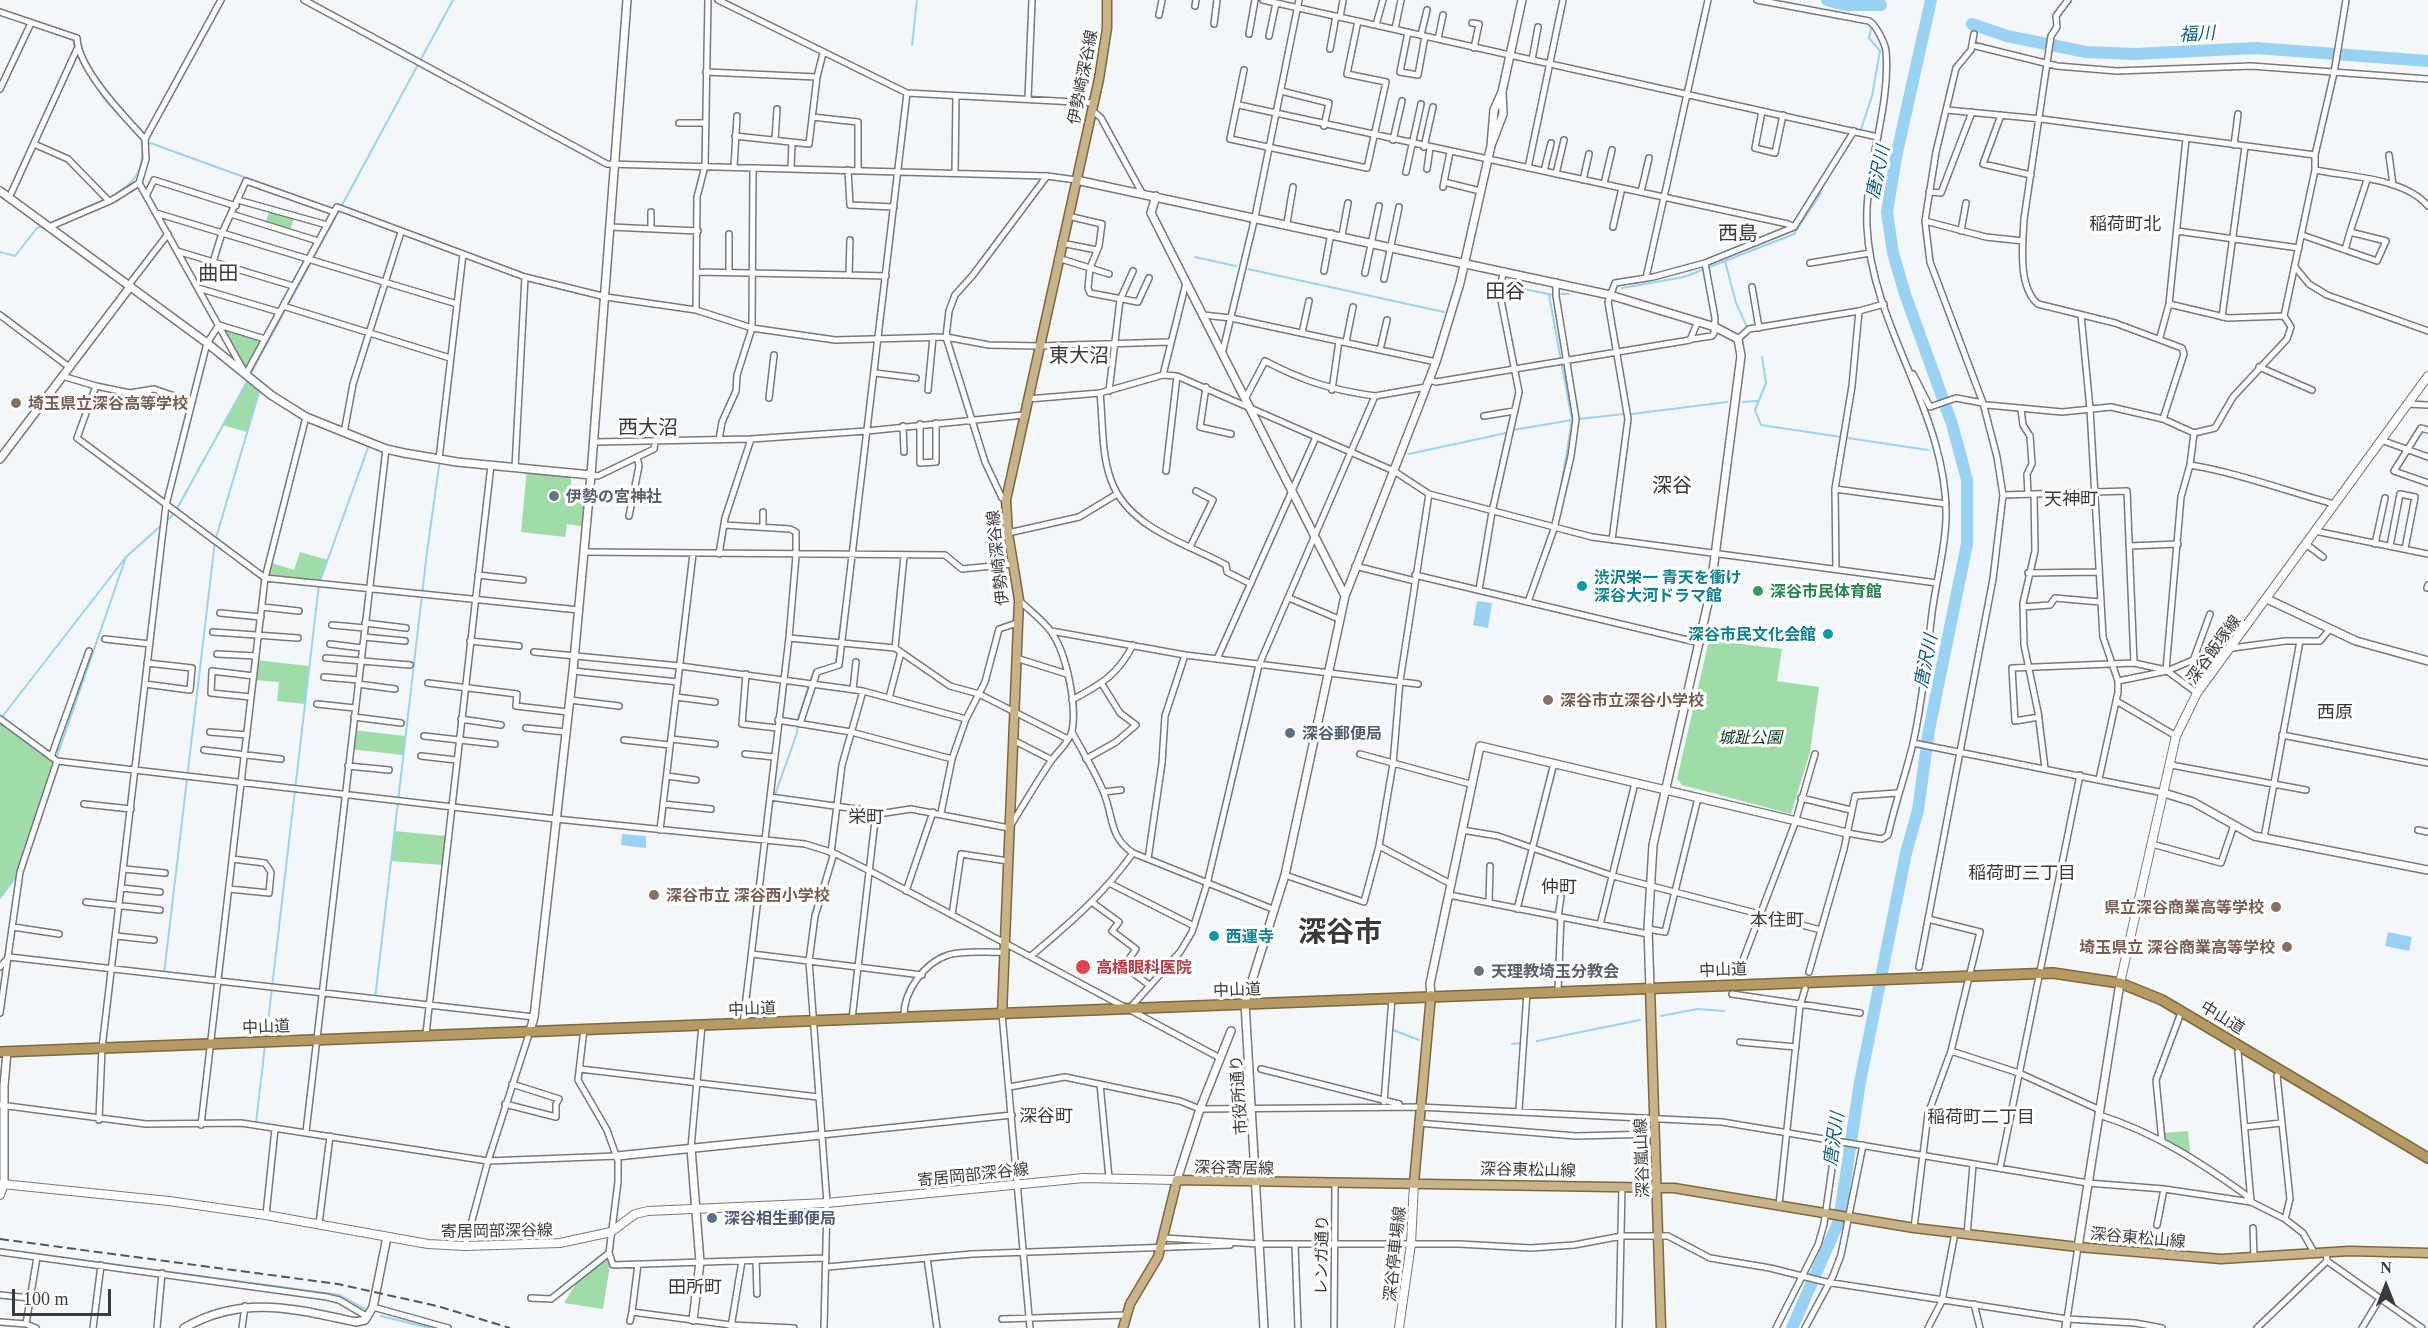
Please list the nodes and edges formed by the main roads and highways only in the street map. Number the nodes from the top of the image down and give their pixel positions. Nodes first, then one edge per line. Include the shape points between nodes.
1 (1107, 0) edge
2 (2428, 376) edge
3 (2120, 983) junction
4 (1650, 987) junction
5 (1431, 995) junction
6 (1002, 1014) junction
7 (3, 1052) edge
8 (2428, 1158) edge
9 (1178, 1180) junction
10 (1413, 1183) junction
11 (2, 1184) edge
12 (1657, 1188) junction
13 (0, 1195) edge
14 (2428, 1253) edge
15 (1123, 1328) edge
16 (1399, 1328) edge
17 (1661, 1328) edge

1 - 6 main road, 伊勢崎深谷線 via 1104,51 1093,106 1006,500 1019,600
2 - 3 main road, 深谷飯塚線 via 2197,693 2176,736
3 - 4 highway, 中山道 via 2040,973
3 - 8 highway, 中山道 via 2182,1010
4 - 5 highway, 中山道
4 - 12 main road, 深谷嵐山線
5 - 6 highway, 中山道
5 - 10 main road
6 - 7 highway, 中山道
9 - 10 main road, 深谷寄居線
9 - 11 main road, 寄居岡部深谷線 via 1109,1178 1017,1183 827,1203 698,1207 636,1214 611,1232 560,1243 465,1246 428,1244 169,1201
9 - 15 main road, 深谷寄居線 via 1161,1248
10 - 12 main road, 深谷東松山線
10 - 16 main road, 深谷停車場線 via 1411,1244
11 - 13 main road
12 - 14 main road, 深谷東松山線 via 1690,1190 1914,1228 2078,1247 2221,1259 2314,1252 2326,1256
12 - 17 main road, 深谷嵐山線

